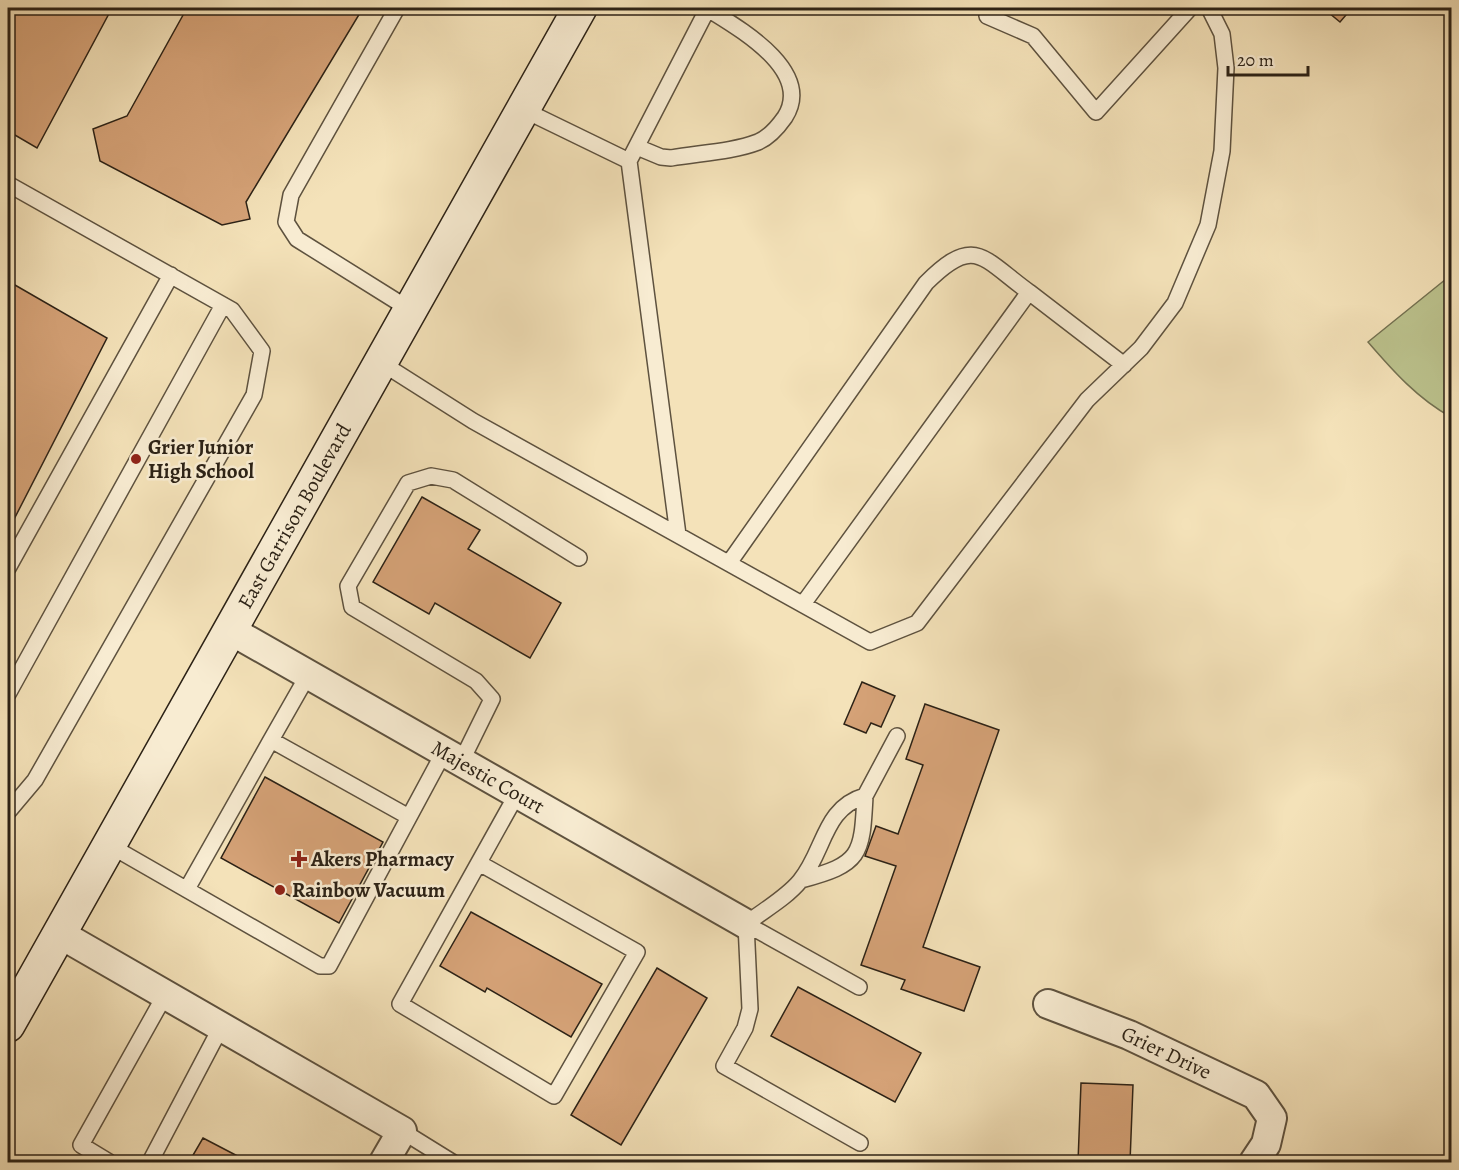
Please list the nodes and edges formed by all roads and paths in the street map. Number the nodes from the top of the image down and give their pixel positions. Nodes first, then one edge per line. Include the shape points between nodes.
1 (397, 8) edge
2 (580, 8) edge
3 (708, 8) edge
4 (994, 8) edge
5 (1190, 8) edge
6 (1209, 8) edge
7 (522, 109) junction
8 (637, 147) junction
9 (629, 161) junction
10 (8, 183) edge
11 (171, 275) junction
12 (1029, 292) junction
13 (223, 305) junction
14 (409, 309) junction
15 (380, 362) junction
16 (1124, 365) junction
17 (678, 535) junction
18 (579, 558) dead end
19 (729, 563) junction
20 (8, 568) edge
21 (802, 604) junction
22 (230, 630) junction
23 (308, 675) junction
24 (8, 694) edge
25 (897, 736) dead end
26 (271, 740) junction
27 (453, 757) junction
28 (517, 794) junction
29 (865, 796) junction
30 (8, 812) edge
31 (409, 818) junction
32 (109, 845) junction
33 (479, 863) junction
34 (801, 880) junction
35 (188, 889) junction
36 (746, 924) junction
37 (60, 934) junction
38 (859, 987) dead end
39 (165, 995) junction
40 (1048, 1004) dead end
41 (9, 1017) edge
42 (222, 1027) junction
43 (402, 1131) junction
44 (860, 1143) dead end
45 (109, 1162) edge
46 (150, 1162) edge
47 (384, 1162) edge
48 (452, 1162) edge
49 (1254, 1162) edge

1 - 14 lane via 291,195 286,222 297,239
2 - 7 main road, East Garrison Boulevard
3 - 8 lane
3 - 8 lane via 783,67 792,99 787,114 777,128 756,143 671,158
4 - 5 lane via 987,16 1033,36 1096,112
6 - 16 lane via 1222,34 1226,68 1222,151 1208,225 1175,303
7 - 9 lane
7 - 14 main road, East Garrison Boulevard
8 - 9 lane
9 - 17 lane
10 - 11 lane
11 - 13 lane
11 - 20 lane
12 - 16 lane
12 - 19 lane via 976,254 964,254 945,264 926,283
12 - 21 lane
13 - 24 lane
13 - 30 lane via 232,310 262,351 254,395 35,780
14 - 15 main road, East Garrison Boulevard
15 - 17 lane via 473,421
15 - 22 main road, East Garrison Boulevard
16 - 21 lane via 1087,400 917,623 870,642
17 - 19 lane
18 - 27 lane via 453,480 431,476 408,483 348,586 352,607 476,681 492,699
19 - 21 lane
22 - 23 street, Majestic Court
22 - 32 main road, East Garrison Boulevard
23 - 26 lane
23 - 27 street, Majestic Court
25 - 29 lane
26 - 31 lane
26 - 35 lane
27 - 28 street, Majestic Court
27 - 31 lane
28 - 33 lane
28 - 36 street, Majestic Court
29 - 34 lane via 850,800 837,811
29 - 34 lane via 864,828 857,853 847,864
31 - 35 lane via 329,966 320,966
32 - 35 lane
32 - 37 main road, East Garrison Boulevard
33 - 33 lane via 400,1004 554,1096 637,952
34 - 36 lane
36 - 38 lane
36 - 44 lane via 750,1009 745,1028 724,1066
37 - 39 street
37 - 41 main road, East Garrison Boulevard
39 - 42 street
39 - 45 lane via 81,1145
40 - 49 street, Grier Drive via 1130,1035 1256,1095 1272,1118 1266,1144
42 - 43 street
42 - 46 lane
43 - 47 street
43 - 48 lane

